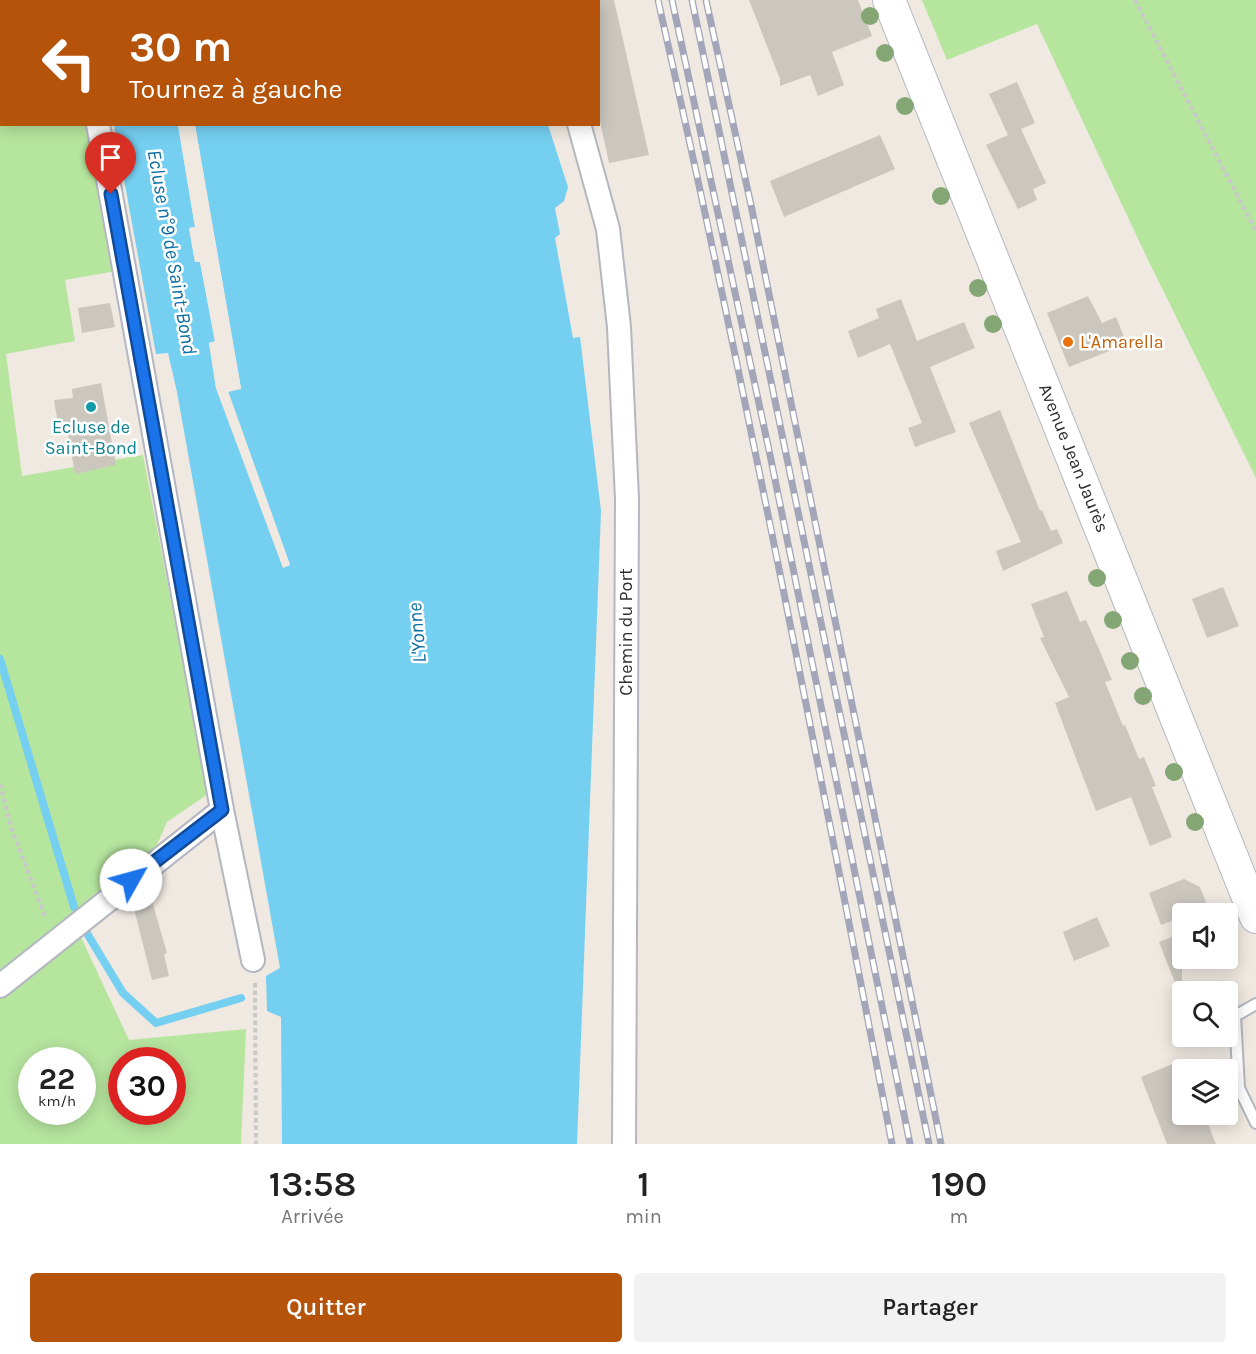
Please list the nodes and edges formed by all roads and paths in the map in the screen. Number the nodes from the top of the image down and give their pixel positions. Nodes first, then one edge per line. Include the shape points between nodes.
1 (889, 0) edge
2 (1136, 0) edge
3 (98, 126) edge
4 (580, 126) edge
5 (1256, 231) edge
6 (0, 784) edge
7 (222, 810) junction
8 (1256, 917) edge
9 (55, 942) junction
10 (254, 968) joint
11 (0, 986) edge
12 (1256, 1004) edge
13 (1256, 1123) edge
14 (256, 1144) edge
15 (624, 1144) edge

1 - 8 main road, Avenue Jean Jaurès
2 - 5 path
3 - 7 street
4 - 15 street, Chemin du Port via 608,229 619,327 627,499
6 - 9 path via 12,830
7 - 9 street
7 - 10 street
9 - 11 street
10 - 14 path
12 - 13 lane via 1234,1016 1239,1088

